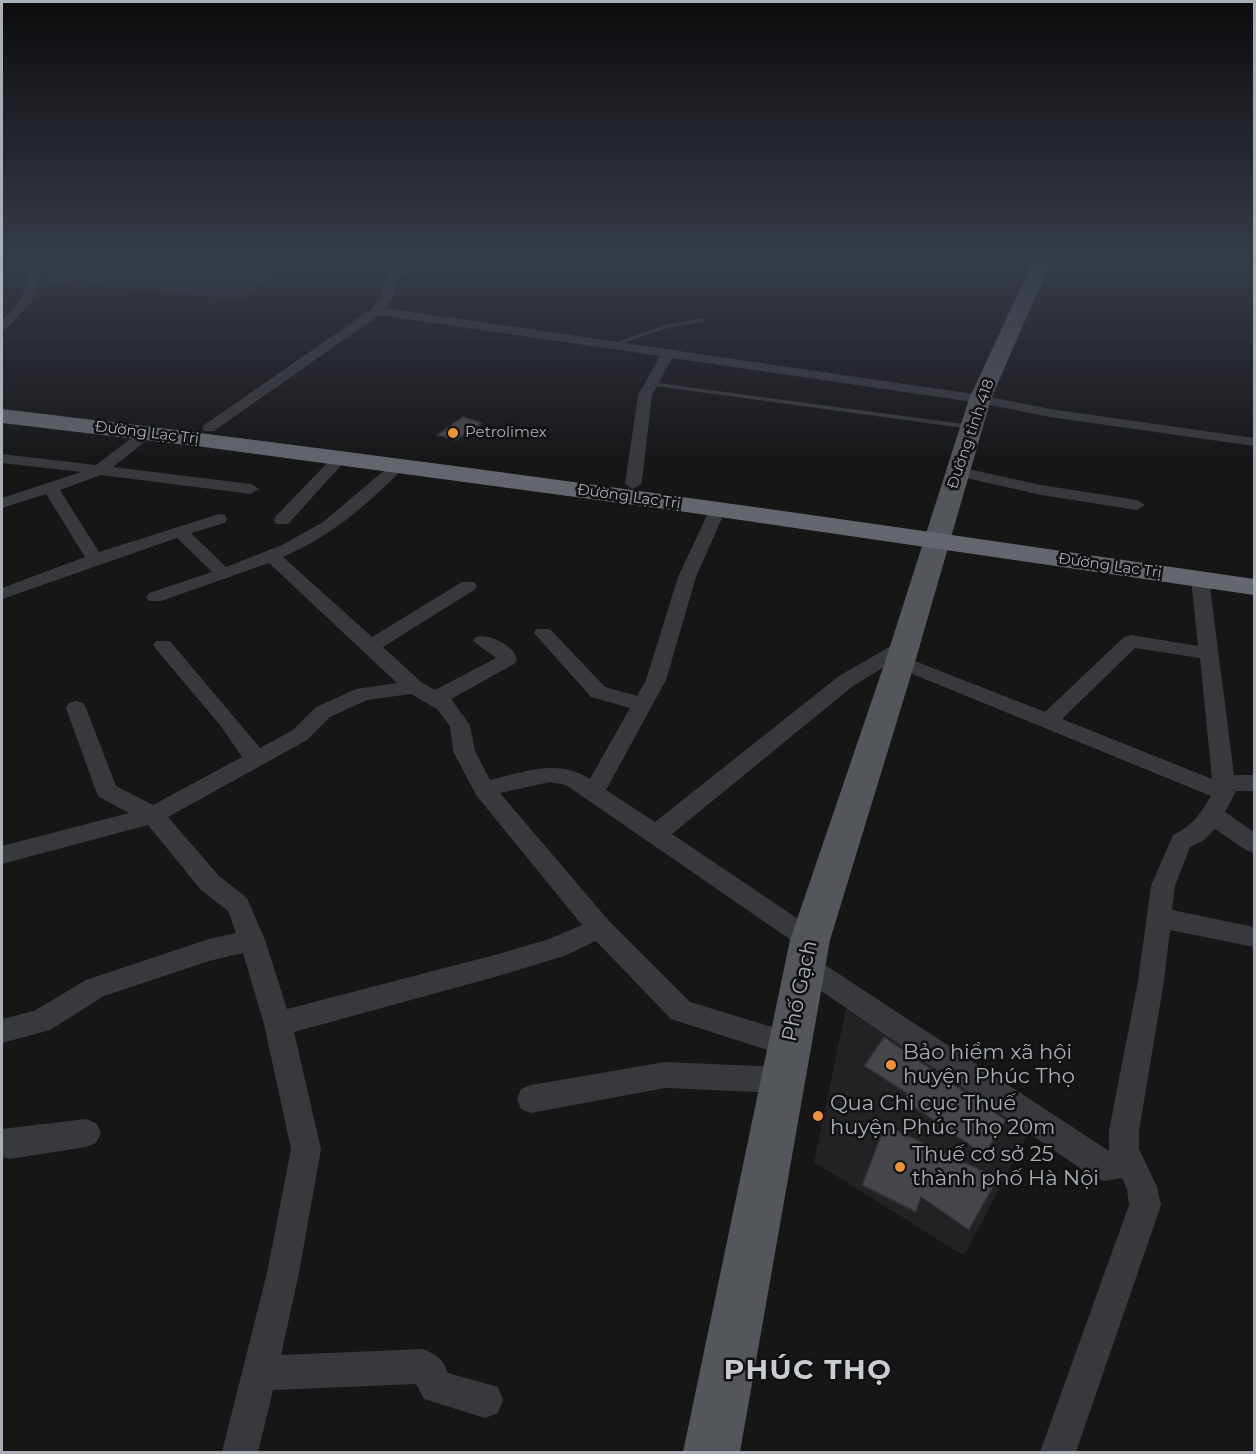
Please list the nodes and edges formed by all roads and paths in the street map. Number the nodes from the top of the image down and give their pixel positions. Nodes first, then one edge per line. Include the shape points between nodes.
1 (349, 331) edge
2 (520, 331) edge
3 (652, 331) edge
4 (1011, 331) edge
5 (615, 344) junction
6 (668, 353) junction
7 (650, 384) junction
8 (980, 399) junction
9 (2, 403) edge
10 (2, 416) edge
11 (971, 427) junction
12 (209, 429) junction
13 (147, 433) junction
14 (1254, 442) edge
15 (2, 458) edge
16 (340, 458) junction
17 (398, 466) junction
18 (100, 471) junction
19 (959, 472) junction
20 (633, 484) junction
21 (50, 487) junction
22 (251, 489) dead end
23 (2, 503) edge
24 (1137, 505) dead end
25 (718, 509) junction
26 (219, 519) dead end
27 (282, 520) dead end
28 (180, 531) junction
29 (937, 534) junction
30 (272, 556) junction
31 (95, 559) junction
32 (223, 573) junction
33 (1254, 573) edge
34 (1200, 579) junction
35 (468, 586) dead end
36 (1254, 587) edge
37 (2, 594) edge
38 (154, 597) dead end
39 (543, 633) dead end
40 (483, 641) dead end
41 (163, 645) dead end
42 (371, 646) junction
43 (902, 654) junction
44 (1210, 654) junction
45 (414, 687) junction
46 (435, 699) junction
47 (644, 705) junction
48 (76, 708) dead end
49 (1048, 721) junction
50 (257, 757) junction
51 (1254, 783) edge
52 (1225, 788) junction
53 (484, 789) junction
54 (594, 791) junction
55 (153, 815) junction
56 (1212, 815) junction
57 (656, 834) junction
58 (1254, 844) edge
59 (2, 855) edge
60 (1159, 917) junction
61 (600, 928) junction
62 (1254, 937) edge
63 (252, 940) junction
64 (807, 953) junction
65 (279, 1024) junction
66 (2, 1031) edge
67 (785, 1062) junction
68 (531, 1099) dead end
69 (86, 1133) dead end
70 (2, 1143) edge
71 (1124, 1150) junction
72 (260, 1373) junction
73 (485, 1400) dead end
74 (240, 1452) edge
75 (711, 1452) edge
76 (1058, 1452) edge

1 - 12 street
2 - 5 street
3 - 5 lane
4 - 8 main road, Đường tỉnh 418
5 - 6 street
6 - 7 street
6 - 8 street
7 - 11 lane
7 - 20 street
8 - 11 main road, Đường tỉnh 418
8 - 14 street
9 - 12 highway, Đường Lạc Trị
10 - 13 highway, Đường Lạc Trị
11 - 19 main road, Đường tỉnh 418
12 - 20 highway, Đường Lạc Trị
13 - 16 highway, Đường Lạc Trị
13 - 18 street
15 - 18 street
16 - 17 highway, Đường Lạc Trị
16 - 27 street
17 - 25 highway, Đường Lạc Trị
17 - 30 street via 329,525
18 - 21 street
18 - 22 street
19 - 24 street
19 - 29 main road, Đường tỉnh 418
20 - 29 highway, Đường Lạc Trị
21 - 23 street
21 - 31 street
25 - 29 highway, Đường Lạc Trị
25 - 47 street via 687,577 667,651
26 - 28 street
28 - 31 street
28 - 32 street
29 - 33 highway, Đường Lạc Trị
29 - 34 highway, Đường Lạc Trị
29 - 43 main road, Phố Gạch
30 - 32 street
30 - 42 street
31 - 37 street
32 - 38 street
34 - 36 highway, Đường Lạc Trị
34 - 44 street
35 - 42 street
39 - 47 street via 598,692
40 - 46 street via 507,656 507,660
41 - 50 street
42 - 45 street
43 - 49 street
43 - 57 street via 846,681
43 - 64 main road, Phố Gạch
44 - 49 street via 1131,641
44 - 52 street
45 - 46 street
45 - 50 street via 363,694 323,711 300,735
46 - 53 street via 444,704 460,725 464,752
47 - 54 street
48 - 55 street via 107,790
49 - 52 street
50 - 55 street
51 - 52 street
52 - 56 street
53 - 54 street via 560,774
53 - 61 street
54 - 57 street
55 - 59 street
55 - 63 street via 210,884 238,905
56 - 58 street
56 - 60 street via 1196,834 1181,841 1163,886
57 - 64 street
60 - 62 street
60 - 71 street
61 - 65 street via 555,948
61 - 67 street via 681,1011
63 - 65 street
63 - 66 street via 209,950 95,988 40,1021
64 - 67 main road, Phố Gạch
64 - 71 street via 1104,1166 1118,1165
65 - 72 street via 306,1149
67 - 68 street via 665,1075
67 - 75 main road, Phố Gạch
69 - 70 street
71 - 76 street via 1142,1187 1145,1205
72 - 73 street via 423,1366 436,1387
72 - 74 street

